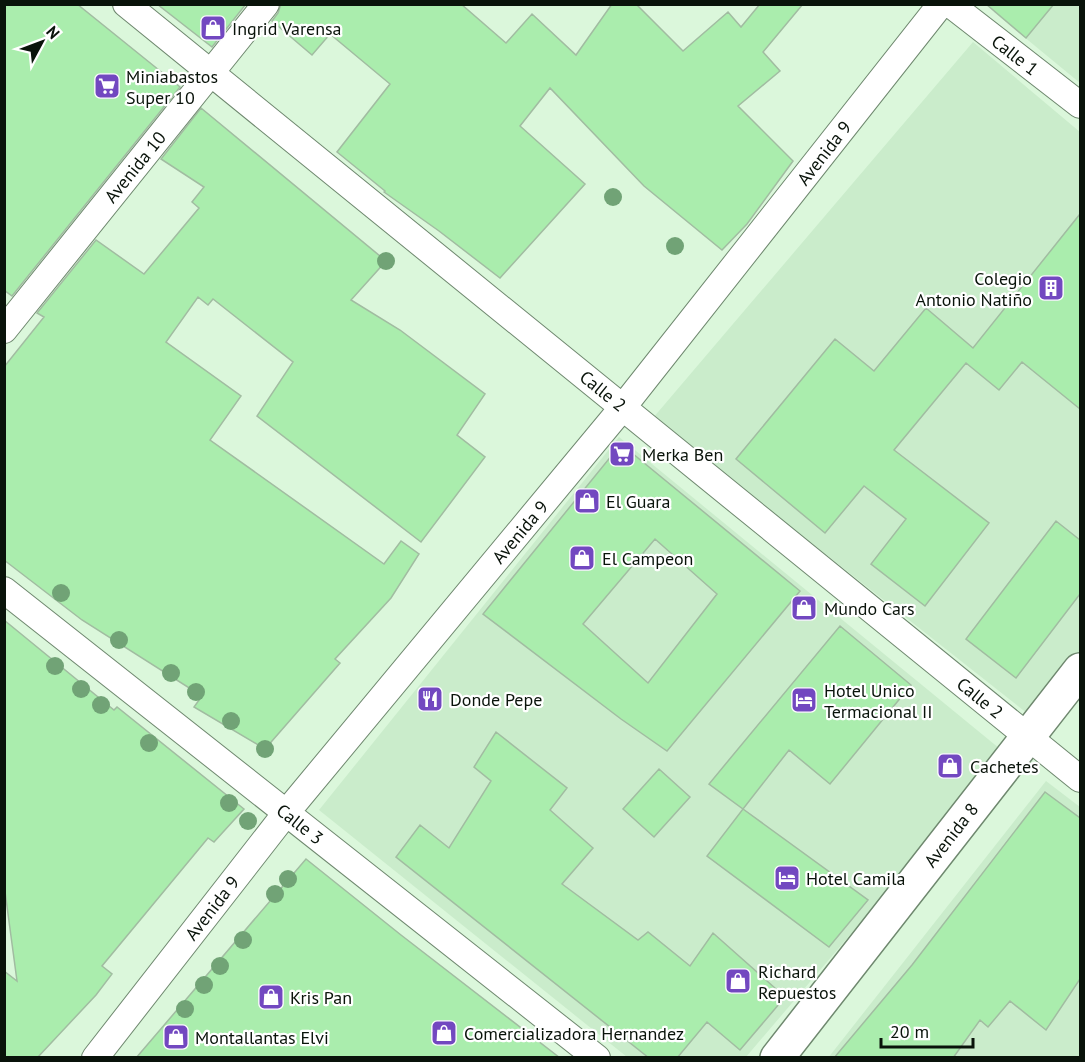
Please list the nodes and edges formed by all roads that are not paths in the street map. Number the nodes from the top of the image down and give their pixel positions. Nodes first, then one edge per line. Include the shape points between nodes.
1 (126, 4) edge
2 (266, 4) edge
3 (941, 4) edge
4 (950, 4) edge
5 (211, 73) junction
6 (1080, 105) edge
7 (4, 330) edge
8 (623, 407) junction
9 (4, 590) edge
10 (1080, 670) edge
11 (1027, 737) junction
12 (1080, 779) edge
13 (286, 813) junction
14 (95, 1058) edge
15 (597, 1058) edge
16 (777, 1058) edge

1 - 5 street, Calle 2
2 - 5 street, Avenida 10
3 - 8 street, Avenida 9
4 - 6 street, Calle 1
5 - 7 street, Avenida 10
5 - 8 street, Calle 2
8 - 11 street, Calle 2
8 - 13 street, Avenida 9
9 - 13 street, Calle 3
10 - 11 main road, Avenida 8
11 - 12 street, Calle 2
11 - 16 main road, Avenida 8
13 - 14 street, Avenida 9
13 - 15 street, Calle 3

